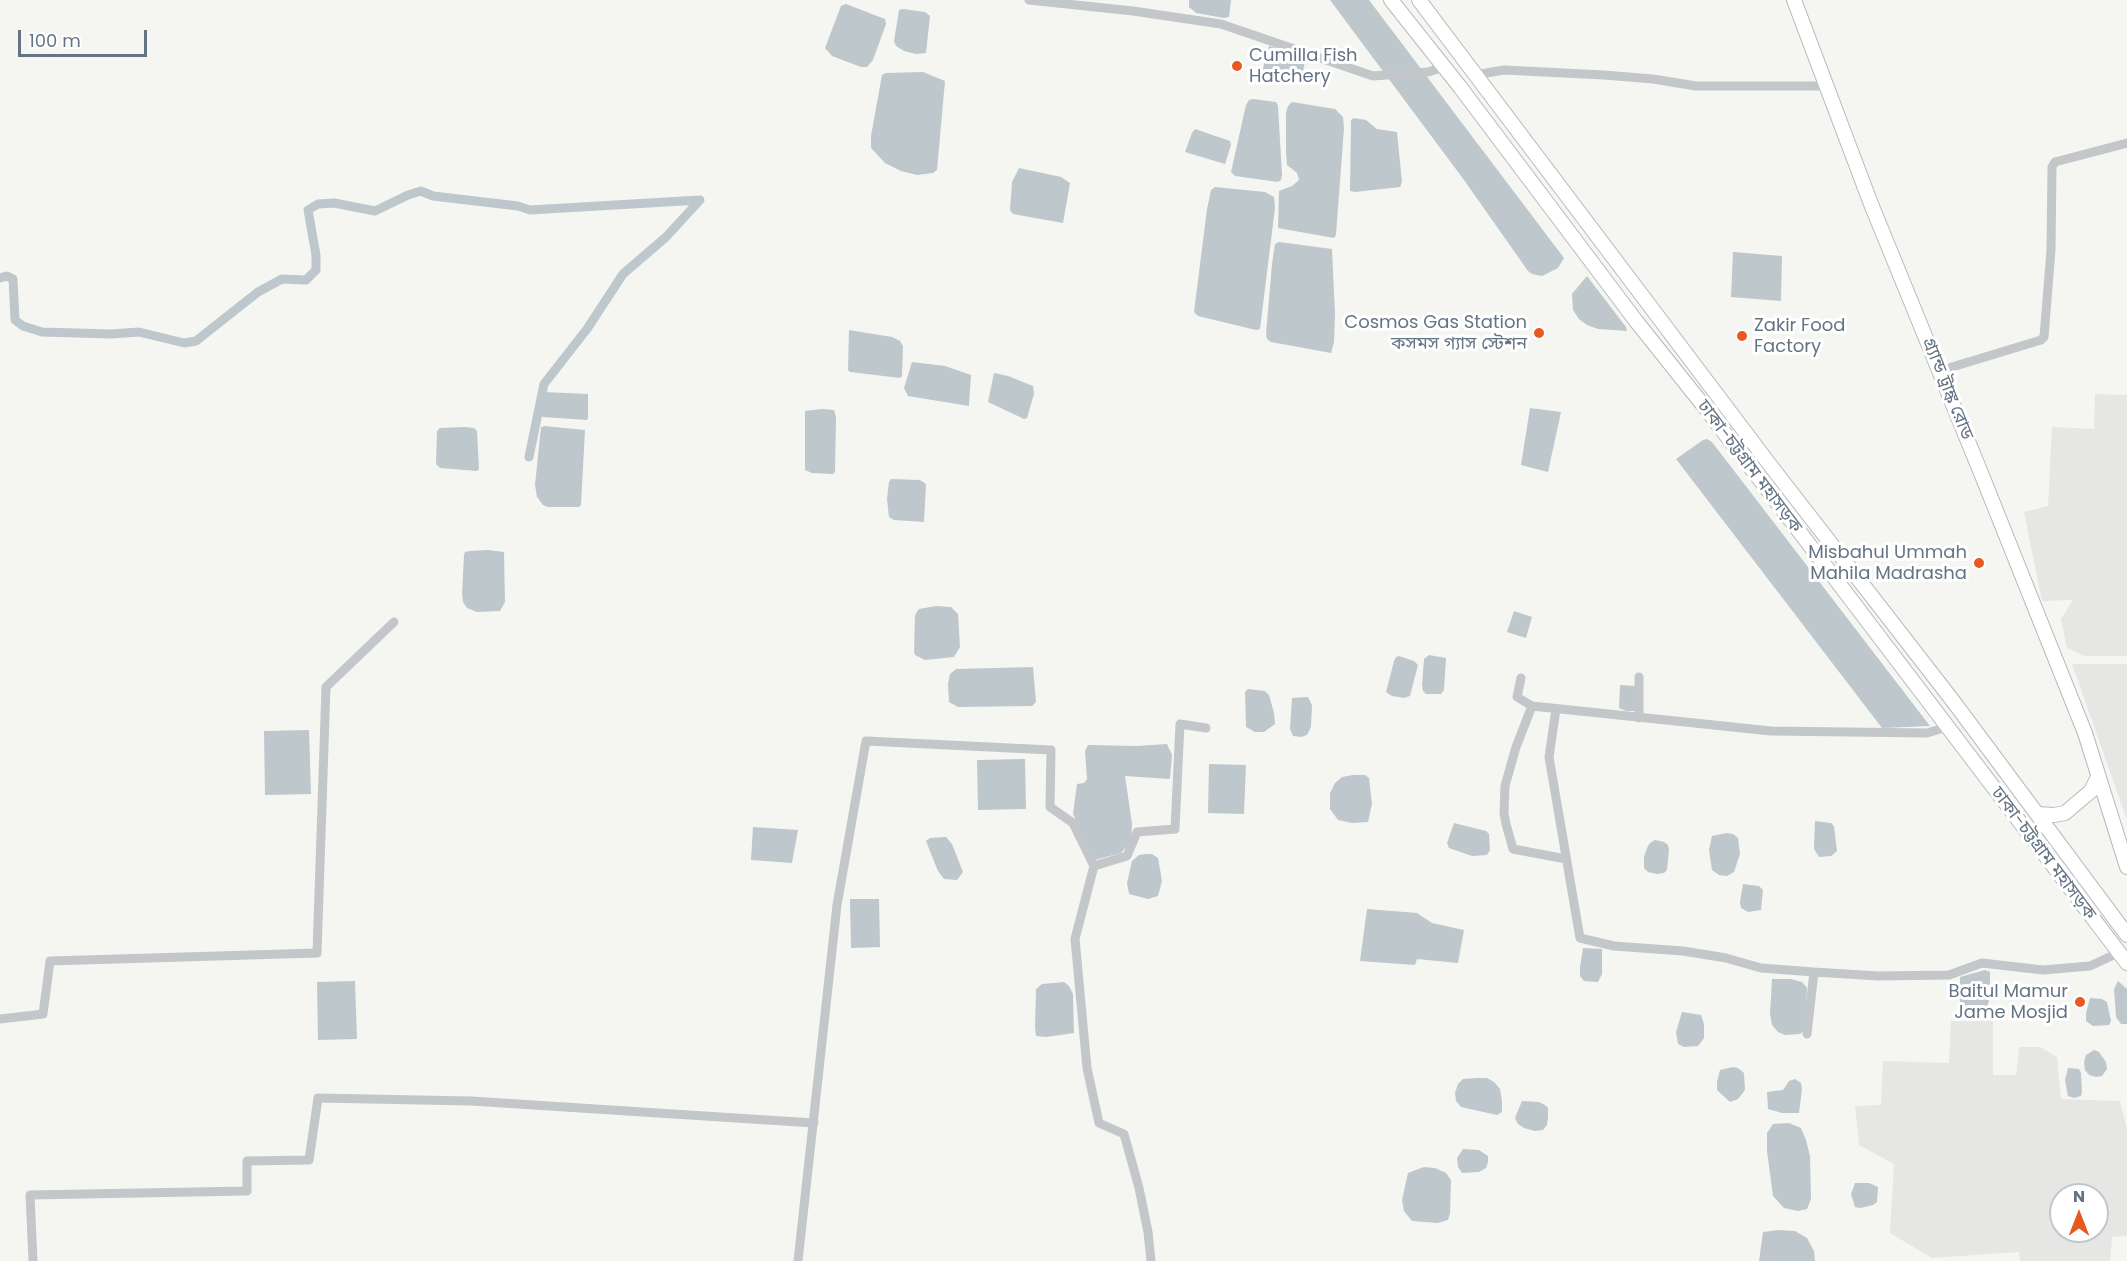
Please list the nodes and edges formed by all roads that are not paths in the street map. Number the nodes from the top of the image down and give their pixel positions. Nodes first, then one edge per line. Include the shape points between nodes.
1 (1029, 0) edge
2 (1391, 0) edge
3 (1419, 0) edge
4 (1794, 0) edge
5 (1444, 67) junction
6 (1476, 75) junction
7 (1826, 86) junction
8 (2127, 143) edge
9 (1939, 371) junction
10 (394, 622) dead end
11 (1639, 677) dead end
12 (1521, 678) dead end
13 (1532, 706) junction
14 (1556, 709) junction
15 (1639, 718) junction
16 (1947, 727) junction
17 (1206, 728) dead end
18 (2098, 777) junction
19 (2037, 814) junction
20 (1566, 859) junction
21 (1094, 866) junction
22 (2127, 867) edge
23 (2127, 935) edge
24 (2123, 958) edge
25 (1814, 972) junction
26 (0, 1019) edge
27 (1807, 1034) dead end
28 (814, 1124) junction
29 (33, 1261) edge
30 (798, 1261) edge
31 (1150, 1261) edge

1 - 5 street via 1221,24 1373,76
2 - 5 highway, ঢাকা-চট্টগ্রাম মহাসড়ক
3 - 6 highway, ঢাকা-চট্টগ্রাম মহাসড়ক
4 - 7 highway, গ্র্যান্ড ট্রাঙ্ক রোড
5 - 16 highway, ঢাকা-চট্টগ্রাম মহাসড়ক
6 - 7 street via 1504,70 1653,79 1695,86
6 - 19 highway, ঢাকা-চট্টগ্রাম মহাসড়ক
7 - 9 highway, গ্র্যান্ড ট্রাঙ্ক রোড
8 - 9 street via 2055,162 2052,167 2051,250 2041,340
9 - 18 highway, গ্র্যান্ড ট্রাঙ্ক রোড via 2085,733
10 - 26 street via 326,687 316,953 50,961 43,1014
11 - 15 street
12 - 13 street via 1517,697
13 - 14 street
13 - 20 street via 1505,786 1506,824 1513,849
14 - 15 street
14 - 20 street via 1548,757
15 - 16 street via 1771,731 1927,733
16 - 24 highway, ঢাকা-চট্টগ্রাম মহাসড়ক
17 - 21 street via 1180,724 1175,829 1137,832 1127,856
18 - 19 highway via 2091,791 2065,813
18 - 22 highway, গ্র্যান্ড ট্রাঙ্ক রোড
19 - 23 highway, ঢাকা-চট্টগ্রাম মহাসড়ক
20 - 25 street via 1580,938 1614,946 1726,958 1761,968
21 - 28 street via 1073,823 1050,807 1051,750 866,741 837,905
21 - 31 street via 1075,939 1087,1068 1099,1123 1124,1134 1139,1188
24 - 25 street via 2090,966 2043,970 1982,963 1949,975
25 - 27 street
28 - 29 street via 471,1101 318,1098 309,1160 248,1161 247,1191 30,1195
28 - 30 street

